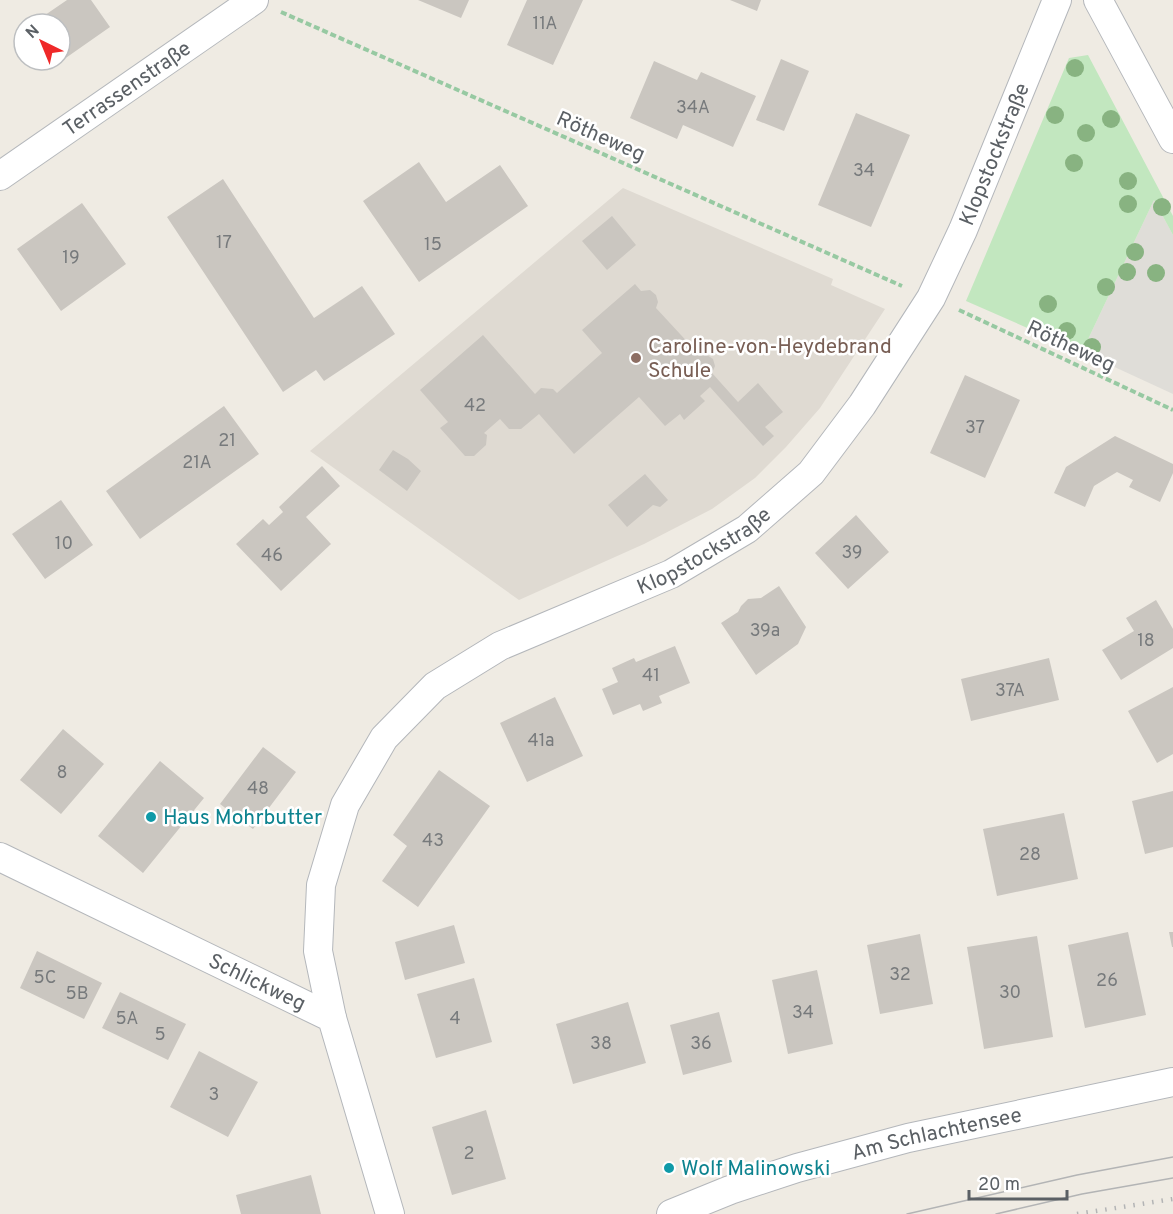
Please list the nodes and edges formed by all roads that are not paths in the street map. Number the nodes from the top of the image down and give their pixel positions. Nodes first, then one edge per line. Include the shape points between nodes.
1 (254, 0) edge
2 (1057, 0) edge
3 (1098, 0) edge
4 (1173, 139) edge
5 (0, 176) edge
6 (0, 857) edge
7 (332, 1018) junction
8 (1173, 1082) edge
9 (390, 1214) edge
10 (671, 1214) edge

1 - 5 street, Terrassenstraße
2 - 7 street, Klopstockstraße via 931,298 862,405 811,473 747,529 671,574 500,646 435,686 384,738 345,805 321,885 318,951
3 - 4 street
6 - 7 street, Schlickweg
7 - 9 street, Schlickweg
8 - 10 street, Am Schlachtensee via 908,1138 797,1168

